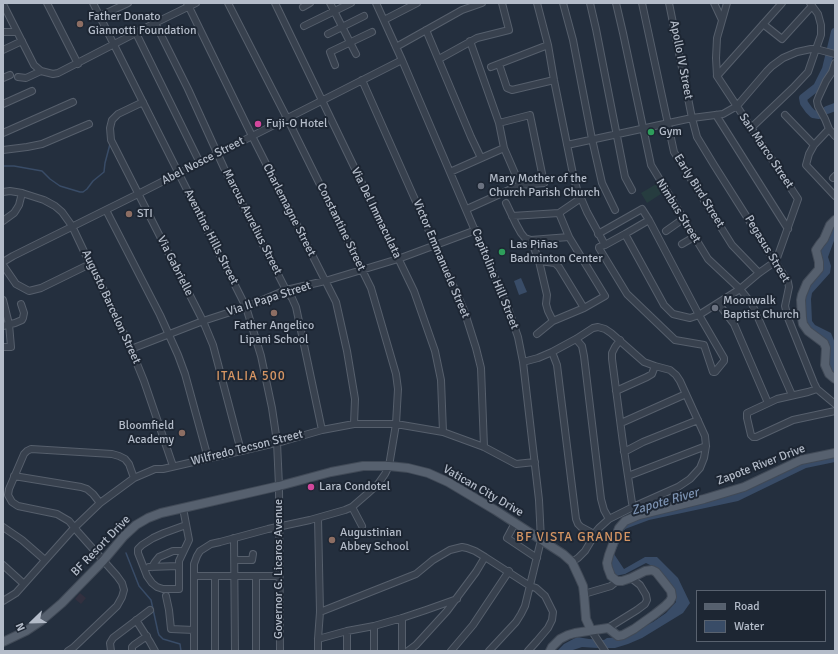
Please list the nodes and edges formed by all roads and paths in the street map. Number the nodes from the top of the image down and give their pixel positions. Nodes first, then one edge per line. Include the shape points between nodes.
1 (47, 3) edge
2 (94, 3) edge
3 (128, 3) edge
4 (196, 3) edge
5 (228, 3) edge
6 (275, 3) edge
7 (310, 3) edge
8 (330, 3) edge
9 (351, 3) edge
10 (376, 3) edge
11 (417, 3) edge
12 (482, 3) edge
13 (502, 3) edge
14 (537, 3) edge
15 (563, 3) edge
16 (590, 3) edge
17 (616, 3) edge
18 (642, 3) edge
19 (669, 3) edge
20 (714, 3) edge
21 (727, 3) edge
22 (782, 3) edge
23 (3, 4) edge
24 (188, 5) edge
25 (811, 5) edge
26 (303, 7) dead end
27 (334, 11) junction
28 (100, 16) junction
29 (364, 16) dead end
30 (384, 20) junction
31 (722, 20) junction
32 (155, 24) junction
33 (763, 24) junction
34 (304, 26) dead end
35 (342, 27) junction
36 (426, 30) junction
37 (3, 32) edge
38 (17, 32) junction
39 (372, 32) dead end
40 (136, 33) junction
41 (328, 34) dead end
42 (22, 41) junction
43 (470, 41) junction
44 (350, 43) junction
45 (114, 44) junction
46 (548, 45) junction
47 (396, 46) junction
48 (816, 49) junction
49 (3, 50) edge
50 (356, 54) dead end
51 (835, 54) edge
52 (439, 59) junction
53 (402, 60) junction
54 (78, 64) junction
55 (499, 64) junction
56 (835, 64) edge
57 (335, 65) dead end
58 (491, 67) dead end
59 (41, 71) junction
60 (10, 75) dead end
61 (717, 76) junction
62 (18, 77) dead end
63 (3, 78) edge
64 (362, 80) junction
65 (554, 80) junction
66 (32, 91) dead end
67 (322, 100) junction
68 (73, 102) dead end
69 (143, 102) junction
70 (3, 104) edge
71 (737, 106) junction
72 (785, 114) dead end
73 (716, 115) junction
74 (287, 118) junction
75 (692, 118) junction
76 (499, 123) junction
77 (668, 123) junction
78 (89, 124) dead end
79 (643, 128) junction
80 (751, 128) junction
81 (829, 129) junction
82 (3, 133) edge
83 (616, 134) junction
84 (252, 136) junction
85 (835, 136) edge
86 (592, 139) junction
87 (567, 145) junction
88 (814, 145) junction
89 (504, 148) junction
90 (3, 150) edge
91 (218, 154) junction
92 (480, 158) junction
93 (200, 163) junction
94 (450, 172) junction
95 (179, 174) junction
96 (520, 185) junction
97 (632, 190) dead end
98 (3, 192) edge
99 (22, 193) junction
100 (138, 194) junction
101 (835, 196) edge
102 (581, 198) junction
103 (506, 203) dead end
104 (467, 209) junction
105 (106, 210) junction
106 (615, 210) dead end
107 (558, 213) junction
108 (512, 216) junction
109 (684, 219) junction
110 (650, 220) junction
111 (835, 220) edge
112 (3, 221) edge
113 (72, 226) junction
114 (788, 229) junction
115 (476, 230) junction
116 (666, 231) dead end
117 (598, 234) junction
118 (626, 234) junction
119 (569, 237) junction
120 (694, 237) junction
121 (531, 240) junction
122 (682, 244) dead end
123 (436, 245) junction
124 (605, 245) junction
125 (398, 259) junction
126 (540, 261) junction
127 (3, 262) edge
128 (776, 262) junction
129 (90, 264) junction
130 (3, 265) edge
131 (362, 269) junction
132 (759, 273) junction
133 (325, 281) junction
134 (740, 289) junction
135 (286, 290) junction
136 (3, 300) edge
137 (718, 303) junction
138 (21, 304) dead end
139 (246, 306) junction
140 (4, 308) edge
141 (584, 308) junction
142 (699, 315) junction
143 (203, 321) junction
144 (553, 321) junction
145 (6, 325) edge
146 (169, 334) junction
147 (537, 334) dead end
148 (576, 339) junction
149 (713, 339) junction
150 (620, 340) junction
151 (699, 344) junction
152 (3, 348) edge
153 (131, 349) junction
154 (552, 352) junction
155 (523, 362) junction
156 (655, 366) junction
157 (835, 379) edge
158 (817, 389) junction
159 (616, 391) junction
160 (686, 394) junction
161 (792, 395) junction
162 (768, 403) junction
163 (835, 404) edge
164 (835, 411) edge
165 (698, 420) junction
166 (621, 423) junction
167 (354, 424) junction
168 (396, 424) junction
169 (322, 430) junction
170 (443, 432) junction
171 (277, 442) junction
172 (706, 446) junction
173 (484, 447) junction
174 (241, 451) junction
175 (624, 452) junction
176 (835, 453) edge
177 (208, 458) junction
178 (535, 462) junction
179 (173, 466) junction
180 (389, 466) junction
181 (14, 476) junction
182 (628, 476) junction
183 (134, 478) junction
184 (279, 486) junction
185 (100, 503) junction
186 (352, 507) junction
187 (633, 507) junction
188 (183, 508) junction
189 (639, 515) junction
190 (318, 518) junction
191 (609, 519) junction
192 (516, 523) junction
193 (186, 526) junction
194 (362, 526) dead end
195 (3, 527) edge
196 (278, 527) junction
197 (74, 528) junction
198 (594, 534) junction
199 (234, 538) junction
200 (542, 540) junction
201 (183, 551) junction
202 (252, 554) dead end
203 (485, 557) junction
204 (537, 558) junction
205 (45, 560) junction
206 (235, 560) junction
207 (103, 561) junction
208 (572, 562) junction
209 (3, 565) edge
210 (178, 566) junction
211 (143, 567) junction
212 (152, 567) junction
213 (509, 571) junction
214 (194, 576) junction
215 (215, 576) junction
216 (235, 576) junction
217 (256, 576) junction
218 (279, 576) junction
219 (631, 578) junction
220 (617, 581) junction
221 (24, 584) junction
222 (530, 586) junction
223 (584, 594) junction
224 (166, 596) dead end
225 (457, 599) junction
226 (3, 601) edge
227 (150, 610) dead end
228 (320, 612) junction
229 (402, 618) junction
230 (136, 620) junction
231 (374, 626) junction
232 (608, 628) junction
233 (194, 630) junction
234 (347, 631) junction
235 (593, 633) junction
236 (147, 636) junction
237 (318, 639) junction
238 (3, 642) edge
239 (73, 650) edge
240 (111, 651) edge
241 (132, 651) edge
242 (155, 651) edge
243 (194, 651) edge
244 (215, 651) edge
245 (234, 651) edge
246 (256, 651) edge
247 (280, 651) edge
248 (318, 651) edge
249 (347, 651) edge
250 (374, 651) edge
251 (402, 651) edge
252 (408, 651) edge
253 (451, 651) edge
254 (489, 651) edge
255 (528, 651) edge
256 (550, 651) edge
257 (605, 651) edge

1 - 54 street
2 - 28 street, Aventine Hills Street
3 - 28 street
4 - 24 street
5 - 74 street, Constantine Street
6 - 67 street, Via Del Immaculata
7 - 26 street
8 - 27 street
9 - 27 street
10 - 30 street, Capitoline Hill Street
11 - 30 street
12 - 36 street via 462,10
13 - 43 street via 509,30
14 - 46 street
15 - 86 street via 573,40
16 - 83 street
17 - 79 street, Nimbus Street
18 - 77 street, Early Bird Street
19 - 75 street, Apollo IV Street
20 - 31 street
21 - 31 street
22 - 33 street
23 - 38 street
24 - 32 street
24 - 84 street, Charlemagne Street
25 - 33 street via 782,39
25 - 48 street via 818,14 821,25 821,35
27 - 34 street
27 - 35 street
28 - 45 street, Aventine Hills Street
29 - 35 street
30 - 47 street, Capitoline Hill Street
31 - 61 street via 717,38
32 - 40 street
32 - 91 street, Marcus Aurelius Street
33 - 61 street
35 - 41 street
35 - 44 street
36 - 47 street
36 - 52 street
37 - 38 street
38 - 42 street
39 - 44 street
40 - 45 street
40 - 93 street
42 - 49 street
42 - 59 street via 34,65
43 - 52 street
43 - 76 street
44 - 50 street
44 - 57 street via 330,52
45 - 54 street
45 - 69 street, Aventine Hills Street
46 - 55 street
46 - 65 street
47 - 53 street, Capitoline Hill Street
48 - 51 street
48 - 71 street via 797,52 777,62 767,70
48 - 80 street via 808,72
52 - 92 street
53 - 64 street, Abel Nosce Street
53 - 94 street, Capitoline Hill Street
54 - 59 street via 53,74
55 - 58 street
55 - 65 street via 507,88 512,90
56 - 81 street via 818,101
59 - 62 street via 26,78
60 - 63 street
61 - 71 street, San Marco Street
64 - 67 street, Abel Nosce Street
64 - 123 street, Victor Emmanuele Street
65 - 87 street
66 - 70 street
67 - 74 street, Abel Nosce Street
67 - 125 street, Via Del Immaculata
68 - 82 street
69 - 95 street, Aventine Hills Street
69 - 100 street, Via Gabrielle via 118,114 112,120 110,128 111,140
71 - 73 street via 724,114
71 - 80 street, San Marco Street
72 - 88 street
73 - 75 street
73 - 114 street
74 - 84 street, Abel Nosce Street
74 - 131 street, Constantine Street
75 - 77 street
75 - 128 street, Pegasus Street via 697,137
76 - 89 street
76 - 96 street via 530,115 544,183
77 - 79 street
77 - 132 street, Early Bird Street via 674,152 732,245
78 - 90 street via 42,144
79 - 83 street
79 - 109 street, Nimbus Street via 650,166
80 - 114 street, San Marco Street via 798,199
81 - 85 street
81 - 88 street
83 - 86 street
83 - 97 street via 624,177
84 - 91 street, Abel Nosce Street
84 - 133 street, Charlemagne Street
86 - 87 street
86 - 106 street via 602,183
87 - 102 street
88 - 101 street via 806,165
89 - 92 street
89 - 96 street
91 - 93 street, Abel Nosce Street
91 - 135 street, Marcus Aurelius Street
92 - 94 street
93 - 95 street, Abel Nosce Street
94 - 104 street, Capitoline Hill Street
95 - 100 street, Abel Nosce Street
95 - 139 street, Aventine Hills Street
96 - 104 street
98 - 99 street, Augusto Barcelon Street
99 - 112 street via 14,213
99 - 113 street, Augusto Barcelon Street via 55,206
100 - 105 street, Abel Nosce Street
100 - 143 street, Via Gabrielle
102 - 107 street
102 - 117 street
103 - 108 street
104 - 115 street, Capitoline Hill Street
105 - 113 street, Abel Nosce Street
105 - 146 street
107 - 108 street
107 - 119 street
108 - 121 street via 521,233
109 - 116 street
109 - 120 street, Nimbus Street
110 - 117 street via 642,209
110 - 118 street
110 - 142 street
111 - 157 main road via 816,250 819,269 807,283 801,300 803,324 824,343 825,365
113 - 127 street, Abel Nosce Street
113 - 129 street, Augusto Barcelon Street
114 - 128 street, San Marco Street
115 - 123 street, Via Il Papa Street
115 - 155 street, Capitoline Hill Street via 508,308
117 - 124 street
118 - 124 street
118 - 142 street via 664,305 672,314 690,318
119 - 121 street
119 - 141 street via 605,296
120 - 122 street
120 - 134 street, Nimbus Street via 708,259
121 - 126 street
123 - 125 street, Via Il Papa Street
123 - 173 street, Victor Emmanuele Street via 464,310 481,368
124 - 151 street via 599,248 627,294 675,340
125 - 131 street, Via Il Papa Street
125 - 170 street, Via Del Immaculata via 414,291 435,351 440,380
126 - 141 street via 555,263 559,267
126 - 144 street via 547,294 546,304
128 - 132 street
128 - 158 street, Pegasus Street via 789,284 785,306 788,318
129 - 130 street via 41,288 29,291 16,284
129 - 153 street, Augusto Barcelon Street
131 - 133 street, Via Il Papa Street
131 - 168 street, Constantine Street via 371,288 396,374
132 - 134 street
133 - 135 street, Via Il Papa Street
133 - 167 street, Charlemagne Street via 336,302 344,338 355,398
134 - 137 street
134 - 161 street, Nimbus Street via 752,304
135 - 139 street, Via Il Papa Street
135 - 169 street, Marcus Aurelius Street via 296,307
136 - 140 street
137 - 142 street
137 - 162 street via 734,324
138 - 145 street via 24,313 22,320
139 - 143 street, Via Il Papa Street
139 - 171 street, Aventine Hills Street via 261,356
140 - 145 street
141 - 144 street
142 - 149 street
143 - 146 street, Via Il Papa Street
143 - 174 street, Via Gabrielle via 213,345
144 - 147 street
145 - 152 street via 11,347
146 - 153 street, Via Il Papa Street
146 - 177 street via 186,374
148 - 150 street via 598,327
148 - 154 street
148 - 191 street via 582,346 584,356 602,499
149 - 151 street
149 - 151 street via 725,360 714,372 705,346
150 - 156 street via 644,362
150 - 159 street via 612,352
153 - 179 street, Augusto Barcelon Street
154 - 155 street
154 - 198 street via 557,365 576,519 581,527
155 - 178 street, Capitoline Hill Street
156 - 159 street via 652,374
156 - 160 street via 670,370 676,375
158 - 161 street
158 - 163 street, Pegasus Street
159 - 166 street
160 - 165 street
160 - 166 street
161 - 162 street
162 - 164 street via 747,413 749,432 753,437 793,420
165 - 172 street
165 - 175 street
166 - 175 street
167 - 168 street, Wilfredo Tecson Street
167 - 169 street, Wilfredo Tecson Street
168 - 170 street, Wilfredo Tecson Street
168 - 180 street, Constantine Street
169 - 171 street, Wilfredo Tecson Street
170 - 173 street, Wilfredo Tecson Street
171 - 174 street, Wilfredo Tecson Street
171 - 184 street, Aventine Hills Street
172 - 182 street
172 - 187 street via 700,468 690,479
173 - 178 street, Wilfredo Tecson Street via 516,464
174 - 177 street, Wilfredo Tecson Street
175 - 182 street
176 - 189 main road, Zapote River Drive via 801,460 734,490
177 - 179 street, Wilfredo Tecson Street
178 - 200 street, Capitoline Hill Street
179 - 183 street, Wilfredo Tecson Street
180 - 184 main road, Vatican City Drive via 344,469
180 - 186 street via 378,484
180 - 192 main road, Vatican City Drive via 418,470 448,482
181 - 183 street via 24,454 31,450 112,454 125,459
181 - 185 street via 81,487 93,494
181 - 197 street via 8,495 12,502 18,506 58,514 69,520
182 - 187 street
183 - 185 street, Wilfredo Tecson Street
184 - 188 main road, BF Resort Drive
184 - 196 street, Governor G. Licaros Avenue
185 - 197 street, Wilfredo Tecson Street
186 - 190 street
186 - 194 street
187 - 189 street
187 - 191 street
188 - 193 street
188 - 207 main road, BF Resort Drive via 161,513 136,525
189 - 220 main road, Zapote River Drive via 622,524 612,544 607,564 609,572
190 - 196 street
190 - 228 street
191 - 198 street
192 - 200 main road, Vatican City Drive
192 - 204 street via 507,538
193 - 201 street via 189,540
193 - 211 street via 164,533 138,549
195 - 205 street
196 - 199 street
196 - 218 street, Governor G. Licaros Avenue
197 - 205 street, Wilfredo Tecson Street
197 - 207 street
198 - 208 street via 585,551
199 - 206 street
199 - 214 street via 211,544 200,551 194,564
200 - 204 street, Capitoline Hill Street
200 - 208 main road, Vatican City Drive
201 - 210 street
201 - 212 street via 173,551 159,558
202 - 206 street via 252,560
203 - 213 street
203 - 225 street
203 - 228 street via 462,547 450,550 432,560 416,574
204 - 222 street, Capitoline Hill Street
205 - 221 street, Wilfredo Tecson Street
206 - 216 street
207 - 238 main road, BF Resort Drive via 41,621
207 - 239 street via 122,583 122,597 117,606
208 - 223 main road, Vatican City Drive via 580,577
209 - 221 street
210 - 211 street via 179,589 157,587
210 - 212 street
211 - 212 street
213 - 222 street
213 - 253 street via 473,625
214 - 215 street
214 - 233 street
215 - 216 street
215 - 244 street
216 - 217 street
216 - 245 street
217 - 218 street
217 - 246 street
218 - 247 street, Governor G. Licaros Avenue
219 - 220 main road via 622,582
219 - 232 street via 640,585 647,600 637,610
219 - 232 main road via 645,570 656,572 671,591 670,601 624,635 618,636
220 - 223 street via 611,586
221 - 226 street, Wilfredo Tecson Street
222 - 254 street, Capitoline Hill Street via 525,606 516,622
222 - 255 street via 545,596 553,612 548,628
223 - 235 main road, Vatican City Drive via 586,619
224 - 233 street via 171,629
225 - 229 street
225 - 252 street
227 - 230 street
228 - 237 street
229 - 231 street
229 - 251 street
230 - 236 street
230 - 240 street via 113,638 110,644
231 - 234 street
231 - 250 street
232 - 235 main road
233 - 243 street
234 - 237 street
234 - 249 street
235 - 256 main road via 568,634
235 - 257 street
236 - 241 street via 132,647
236 - 242 street
237 - 248 street

